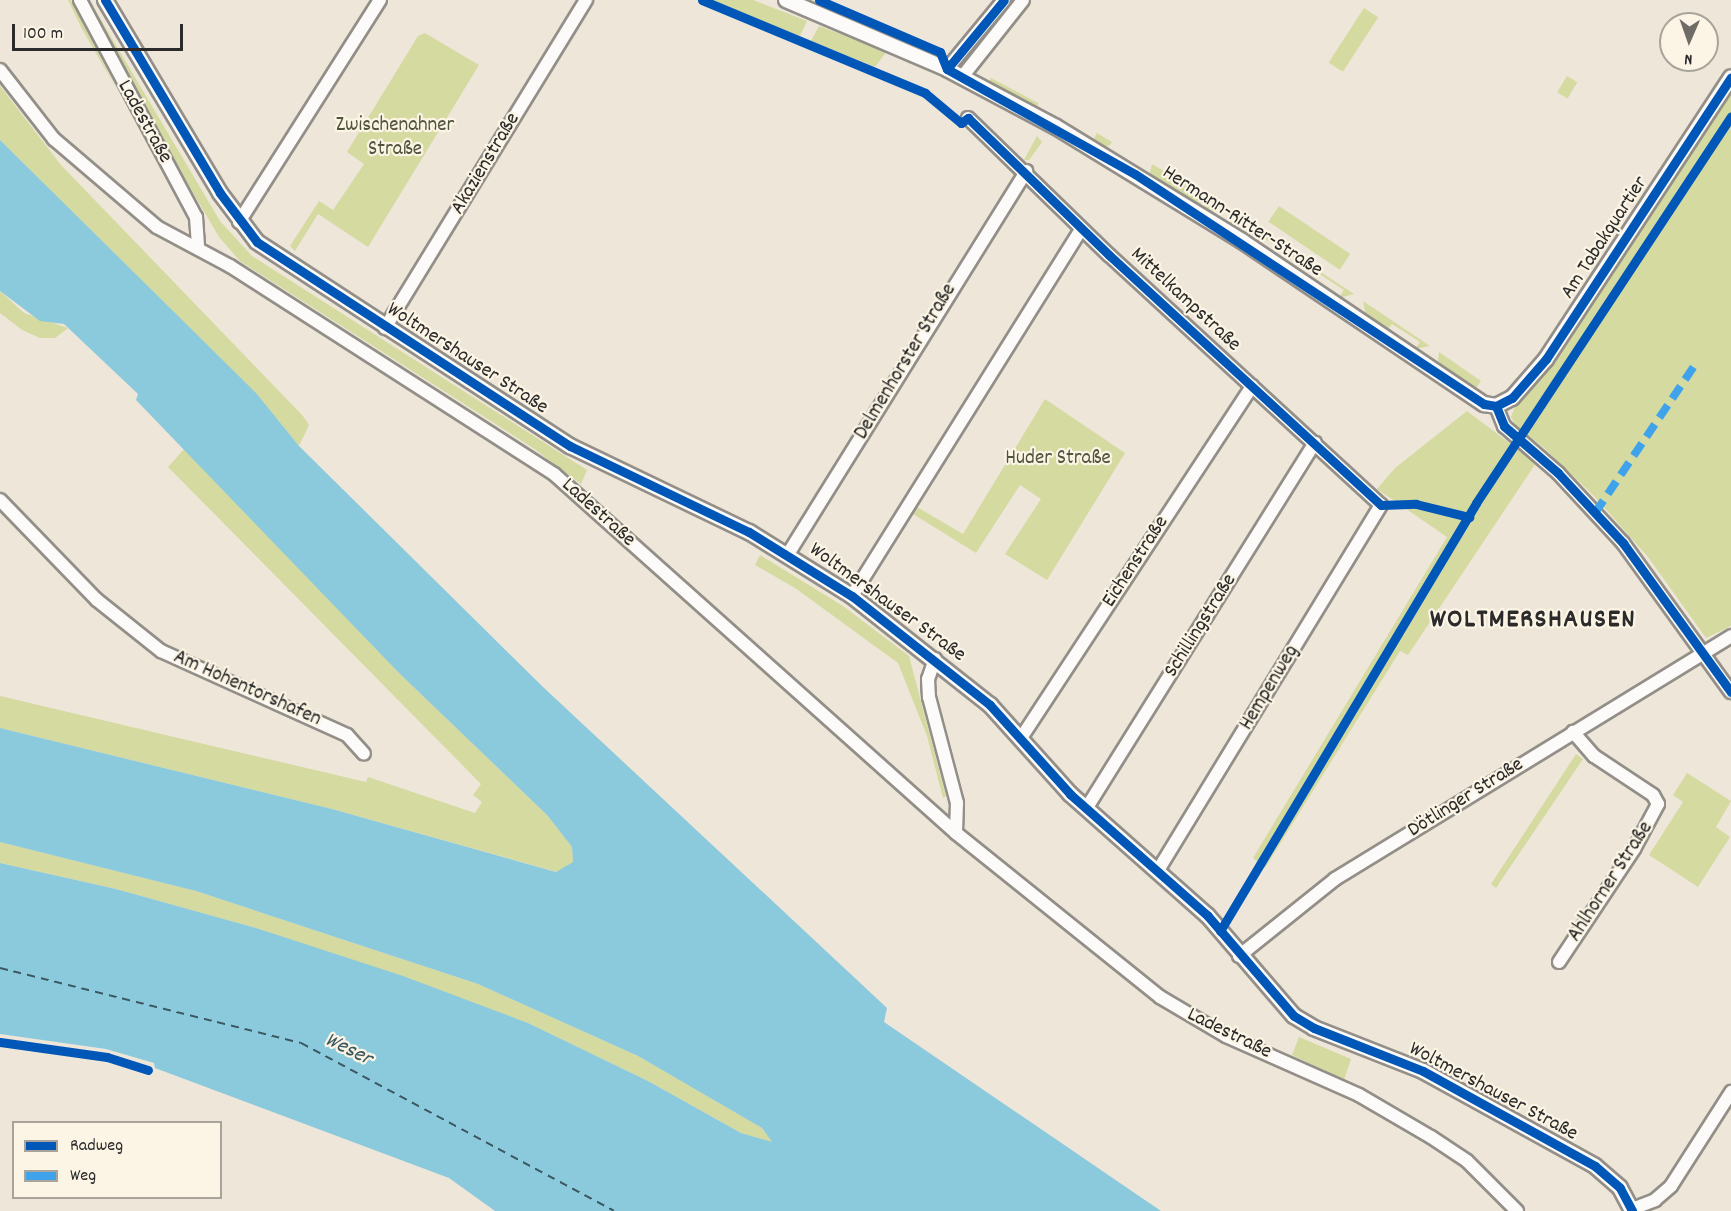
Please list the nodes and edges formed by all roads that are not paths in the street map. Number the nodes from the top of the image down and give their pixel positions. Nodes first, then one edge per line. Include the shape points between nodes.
1 (80, 0) edge
2 (105, 0) edge
3 (380, 0) edge
4 (586, 0) edge
5 (786, 0) edge
6 (1004, 0) edge
7 (1023, 0) edge
8 (947, 69) junction
9 (0, 70) edge
10 (962, 77) junction
11 (1731, 77) edge
12 (968, 118) dead end
13 (1026, 171) junction
14 (239, 222) junction
15 (1081, 228) junction
16 (198, 248) junction
17 (385, 328) junction
18 (1252, 386) junction
19 (1496, 406) junction
20 (1315, 443) junction
21 (0, 500) edge
22 (1382, 505) joint
23 (789, 554) junction
24 (852, 596) junction
25 (1731, 636) edge
26 (1703, 652) junction
27 (935, 659) junction
28 (1731, 692) edge
29 (1573, 732) junction
30 (1021, 738) junction
31 (364, 754) dead end
32 (1086, 809) junction
33 (956, 833) junction
34 (1158, 871) junction
35 (1239, 956) junction
36 (1559, 962) dead end
37 (1731, 1092) edge
38 (1632, 1210) edge
39 (1517, 1211) edge

1 - 16 street, Ladestraße via 196,217
2 - 14 street, Woltmershauser Straße
3 - 14 street
4 - 17 street, Akazienstraße
5 - 8 street, Hermann-Ritter-Straße
6 - 8 street
7 - 10 street
8 - 10 street, Hermann-Ritter-Straße
9 - 16 street, Ladestraße via 54,139 158,227
10 - 19 street, Hermann-Ritter-Straße via 1135,174 1484,404
11 - 19 street, Am Tabakquartier via 1546,359 1512,398
12 - 13 street, Mittelkampstraße
13 - 15 street, Mittelkampstraße
13 - 23 street, Delmenhorster Straße
14 - 17 street, Woltmershauser Straße via 282,262
15 - 18 street, Mittelkampstraße
15 - 24 street
16 - 33 street, Ladestraße via 554,474
17 - 23 street, Woltmershauser Straße via 570,446
18 - 20 street, Mittelkampstraße
18 - 30 street, Eichenstraße
19 - 26 street via 1504,426 1558,473 1623,543
20 - 22 street, Mittelkampstraße
20 - 32 street, Schillingstraße
21 - 31 street, Am Hohentorshafen via 97,600 161,651 198,671 338,730
22 - 34 street, Hempenweg
23 - 24 street, Woltmershauser Straße
24 - 27 street, Woltmershauser Straße
25 - 26 street, Dötlinger Straße
26 - 28 street
26 - 29 street, Dötlinger Straße
27 - 30 street, Woltmershauser Straße
27 - 33 street via 928,679 929,697 957,803
29 - 35 street, Dötlinger Straße via 1335,879
29 - 36 street, Ahlhorner Straße via 1594,756 1653,795 1658,804 1644,832
30 - 32 street, Woltmershauser Straße
32 - 34 street, Woltmershauser Straße
33 - 39 street, Ladestraße via 1167,1002 1226,1035 1359,1095 1431,1137 1467,1161
34 - 35 street, Woltmershauser Straße via 1207,915
35 - 38 street, Woltmershauser Straße via 1294,1016 1314,1028 1423,1071 1595,1166 1620,1188
37 - 38 street via 1671,1186 1655,1200

